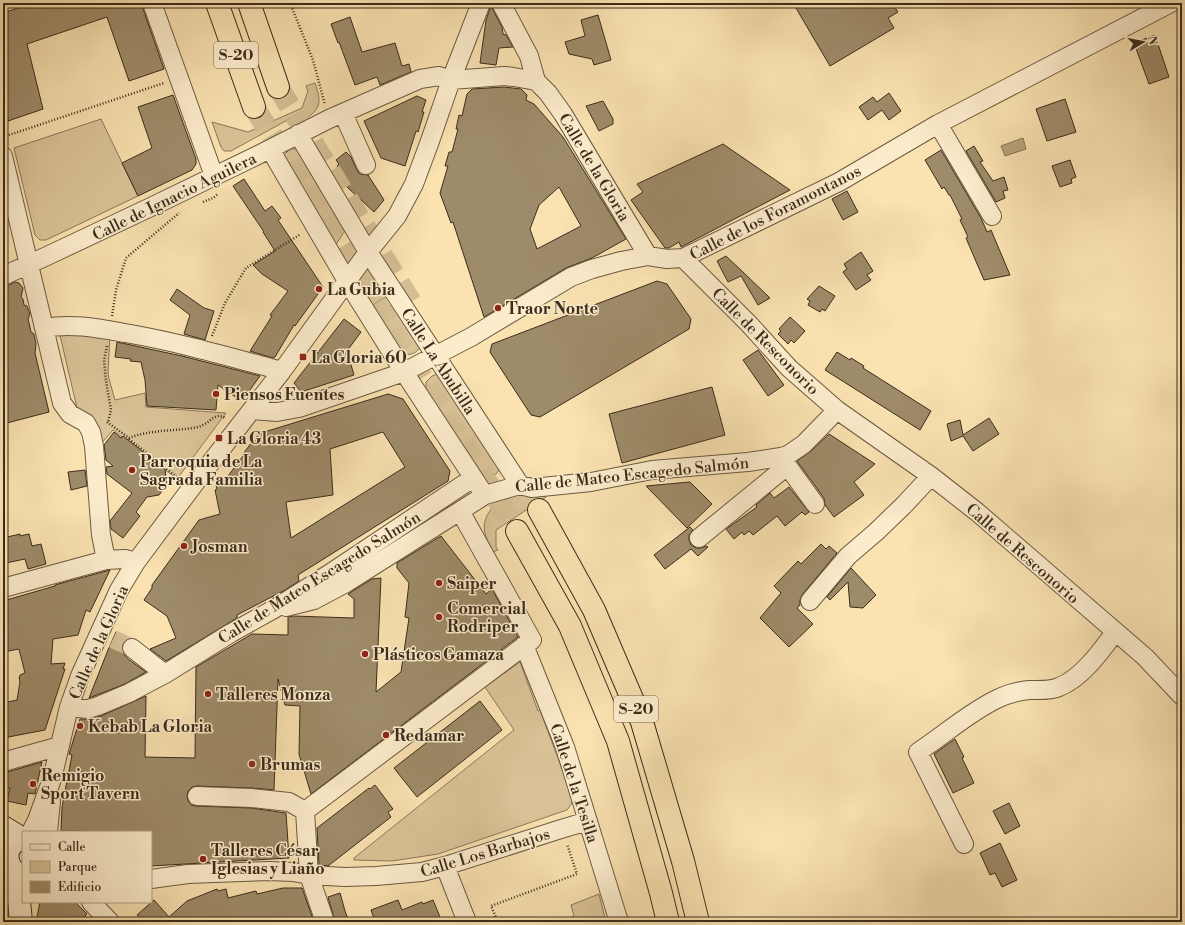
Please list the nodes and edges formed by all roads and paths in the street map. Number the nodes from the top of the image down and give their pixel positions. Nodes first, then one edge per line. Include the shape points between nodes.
1 (152, 3) edge
2 (217, 3) edge
3 (249, 3) edge
4 (290, 3) edge
5 (481, 3) edge
6 (501, 3) edge
7 (1171, 3) edge
8 (180, 78) junction
9 (451, 80) junction
10 (536, 81) junction
11 (278, 87) tunnel mouth
12 (254, 107) tunnel mouth
13 (336, 116) junction
14 (938, 124) junction
15 (298, 134) junction
16 (3, 137) edge
17 (270, 149) junction
18 (3, 156) edge
19 (366, 165) dead end
20 (214, 176) junction
21 (219, 193) dead end
22 (198, 203) dead end
23 (184, 209) dead end
24 (992, 216) dead end
25 (303, 232) dead end
26 (368, 252) junction
27 (648, 256) junction
28 (683, 258) junction
29 (29, 264) junction
30 (3, 276) edge
31 (347, 281) junction
32 (44, 328) junction
33 (110, 330) junction
34 (209, 352) junction
35 (435, 356) junction
36 (282, 371) junction
37 (404, 372) junction
38 (252, 410) junction
39 (837, 410) junction
40 (86, 423) junction
41 (108, 423) junction
42 (238, 427) junction
43 (129, 438) junction
44 (784, 461) junction
45 (931, 476) junction
46 (473, 478) junction
47 (520, 485) junction
48 (191, 489) junction
49 (485, 495) junction
50 (815, 504) dead end
51 (539, 510) dead end
52 (460, 511) junction
53 (517, 531) tunnel mouth
54 (699, 538) dead end
55 (106, 560) junction
56 (136, 562) junction
57 (3, 588) edge
58 (810, 601) dead end
59 (274, 609) junction
60 (1115, 632) junction
61 (528, 643) junction
62 (132, 648) tunnel mouth
63 (165, 674) junction
64 (1182, 696) edge
65 (69, 707) junction
66 (60, 746) junction
67 (3, 762) edge
68 (52, 779) junction
69 (197, 796) dead end
70 (305, 811) junction
71 (588, 821) junction
72 (3, 827) edge
73 (561, 829) junction
74 (29, 831) edge
75 (48, 831) edge
76 (22, 835) edge
77 (22, 837) edge
78 (964, 844) dead end
79 (11, 866) edge
80 (445, 866) junction
81 (308, 875) junction
82 (152, 879) edge
83 (28, 903) edge
84 (92, 903) edge
85 (21, 922) edge
86 (110, 922) edge
87 (325, 922) edge
88 (467, 922) edge
89 (498, 922) edge
90 (619, 922) edge
91 (668, 922) edge
92 (698, 922) edge

1 - 8 street
2 - 12 highway, S-20
3 - 11 highway, S-20
4 - 13 path
5 - 9 street, Calle de la Gloria
6 - 10 street, Calle de la Gloria via 529,56
7 - 14 street, Calle de los Foramontanos
8 - 16 path
8 - 20 street
9 - 10 street via 504,76
9 - 13 street, Calle de Ignacio Aguilera via 439,76 420,79
9 - 26 street, Calle de la Gloria via 414,184 397,216
10 - 27 street, Calle de la Gloria via 563,114
13 - 15 street, Calle de Ignacio Aguilera
13 - 19 street
14 - 24 street
14 - 28 street, Calle de los Foramontanos via 839,182
15 - 17 street, Calle de Ignacio Aguilera
15 - 26 street, Calle La Abubilla
17 - 20 street, Calle de Ignacio Aguilera
17 - 31 street
18 - 29 street
20 - 29 street, Calle de Ignacio Aguilera
21 - 22 path
23 - 33 path via 126,258 116,290
25 - 34 path via 246,268 216,324
26 - 31 street, Calle de la Gloria
26 - 35 street, Calle La Abubilla
27 - 28 street, Calle de los Foramontanos
27 - 35 street, Calle de los Foramontanos via 592,269 572,277
28 - 39 street, Calle de Resconorio via 749,324 788,368
29 - 30 street, Calle de Ignacio Aguilera
29 - 32 street
31 - 36 street, Calle de la Gloria
31 - 37 street
32 - 33 street via 61,325
32 - 40 street via 62,403 70,414
33 - 34 street via 162,339
33 - 41 path via 104,360 111,410
34 - 36 street
35 - 37 street, Calle de los Foramontanos
35 - 47 street, Calle La Abubilla
36 - 38 street, Calle de la Gloria
37 - 38 street, Calle de los Foramontanos via 300,408 277,412
37 - 46 street
38 - 42 street, Calle de la Gloria
39 - 44 street, Calle de Mateo Escagedo Salmón
39 - 45 street, Calle de Resconorio
40 - 41 path
40 - 55 street, Calle de la Gloria via 94,446 101,535
41 - 43 path
42 - 43 path via 221,416 215,416 202,426 139,434
42 - 48 street, Calle de la Gloria
43 - 48 path
44 - 47 street, Calle de Mateo Escagedo Salmón via 652,470 591,482 532,488
44 - 50 street
44 - 54 street, Calle de Mateo Escagedo Salmón
45 - 58 street via 876,532 848,556
45 - 60 street, Calle de Resconorio via 977,512
46 - 49 street
46 - 59 street, Calle de Mateo Escagedo Salmón
47 - 49 street, Calle de Mateo Escagedo Salmón
48 - 56 street, Calle de la Gloria
49 - 52 street
51 - 92 highway, S-20 via 594,610 642,722 683,861
52 - 59 street via 346,583 314,600
52 - 61 street, Calle de la Tesilla
53 - 91 highway, S-20 via 570,626 618,741
55 - 56 street, Calle de la Gloria via 126,559
55 - 57 street
56 - 65 street, Calle de la Gloria via 119,590 106,635 80,676
59 - 63 street, Calle de Mateo Escagedo Salmón
60 - 64 street, Calle de Resconorio via 1145,657
60 - 78 street via 1081,672 1059,688 1009,694 995,700 918,752
61 - 70 street
61 - 71 street, Calle de la Tesilla
62 - 63 street
63 - 65 street, Calle de Mateo Escagedo Salmón via 129,694 98,706
65 - 66 street, Calle de la Gloria
66 - 67 street
66 - 68 street, Calle de la Gloria
68 - 74 street, Calle de la Gloria via 37,820
68 - 75 street, Calle de la Gloria
69 - 70 street via 289,802
70 - 81 street
71 - 73 street, Calle Los Barbajos
71 - 90 street, Calle de la Tesilla
72 - 76 main road
73 - 80 street, Calle Los Barbajos
73 - 89 path via 577,874 491,906
77 - 79 main road via 16,840 8,852
79 - 85 main road via 18,890
80 - 81 street, Calle Los Barbajos via 398,875
80 - 88 street
81 - 82 street, Calle Los Barbajos via 269,871 188,874
81 - 87 street
83 - 85 main road
84 - 86 street

